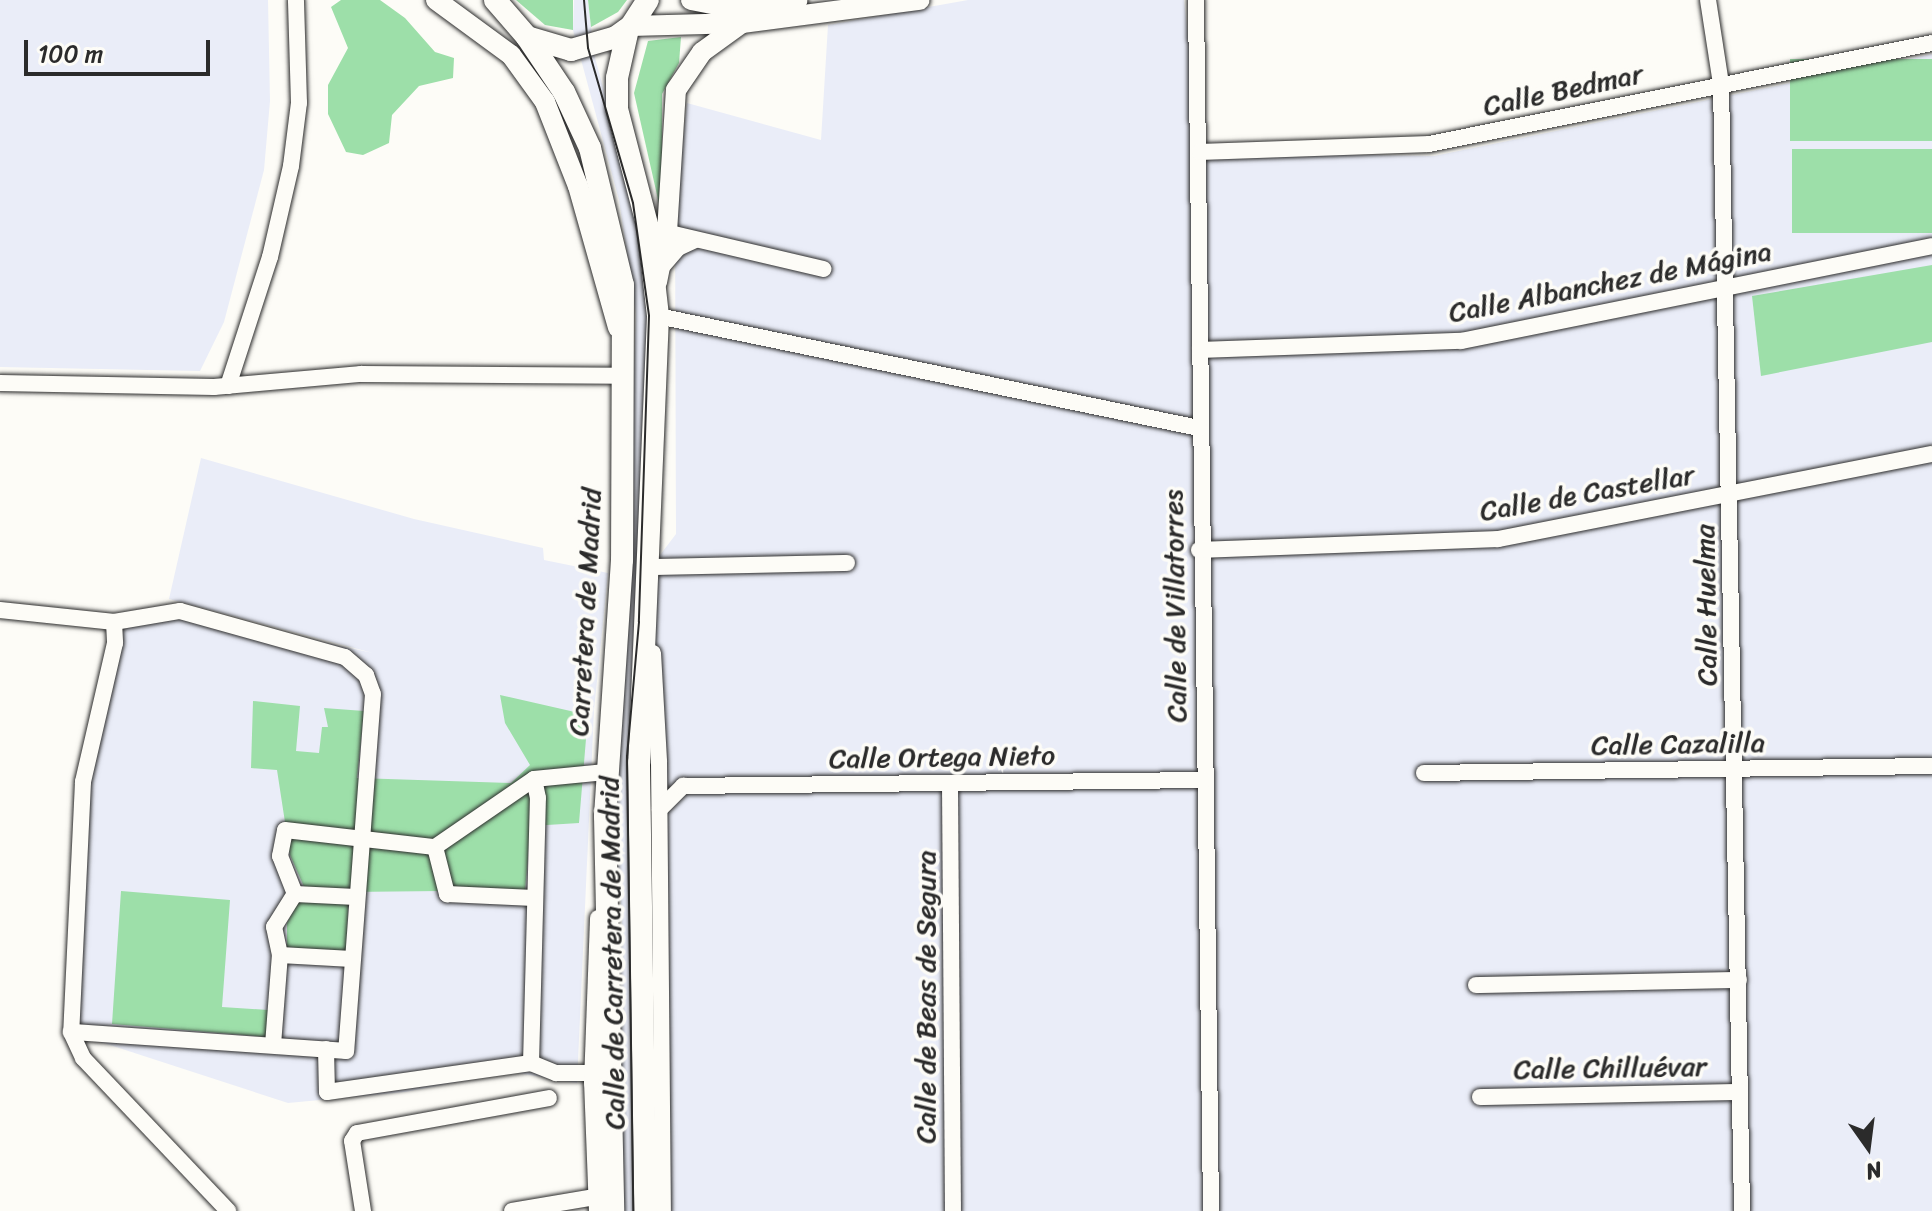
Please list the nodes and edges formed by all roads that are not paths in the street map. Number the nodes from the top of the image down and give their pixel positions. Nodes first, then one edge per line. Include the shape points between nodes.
1 (296, 0) edge
2 (436, 0) edge
3 (648, 0) edge
4 (691, 0) edge
5 (798, 0) edge
6 (920, 0) edge
7 (1196, 0) edge
8 (1708, 0) edge
9 (494, 3) edge
10 (742, 23) junction
11 (630, 27) junction
12 (527, 37) junction
13 (1932, 43) edge
14 (1721, 84) junction
15 (1200, 152) junction
16 (657, 230) junction
17 (695, 240) junction
18 (1932, 246) edge
19 (823, 269) dead end
20 (658, 278) junction
21 (1726, 285) junction
22 (658, 316) junction
23 (1200, 350) junction
24 (623, 351) junction
25 (623, 376) junction
26 (0, 383) edge
27 (228, 386) junction
28 (1199, 428) junction
29 (1932, 454) edge
30 (1731, 493) junction
31 (1199, 550) junction
32 (847, 563) dead end
33 (651, 567) junction
34 (650, 598) junction
35 (0, 610) edge
36 (114, 622) junction
37 (659, 762) junction
38 (1932, 766) edge
39 (1735, 770) junction
40 (606, 772) junction
41 (1424, 773) dead end
42 (534, 779) junction
43 (1203, 780) junction
44 (950, 784) junction
45 (683, 786) junction
46 (660, 809) junction
47 (360, 838) junction
48 (605, 841) junction
49 (435, 847) junction
50 (295, 894) junction
51 (356, 897) junction
52 (534, 898) junction
53 (280, 955) junction
54 (352, 959) junction
55 (1739, 980) junction
56 (1476, 985) dead end
57 (71, 1032) junction
58 (273, 1045) junction
59 (326, 1049) junction
60 (531, 1063) junction
61 (592, 1073) junction
62 (1740, 1092) junction
63 (1480, 1097) dead end
64 (549, 1098) dead end
65 (596, 1204) edge
66 (228, 1211) edge
67 (363, 1211) edge
68 (512, 1211) edge
69 (613, 1211) edge
70 (645, 1211) edge
71 (663, 1211) edge
72 (953, 1211) edge
73 (1211, 1211) edge
74 (1742, 1211) edge

1 - 27 street via 299,103 291,166 270,257
2 - 24 main road via 511,55 545,102 596,241
3 - 11 highway
4 - 5 main road via 732,8
6 - 10 main road
7 - 15 street, Calle de Villatorres
8 - 14 street, Calle Huelma
9 - 12 highway, Carretera de Madrid
10 - 11 main road
10 - 16 main road via 714,40 683,78 673,100
11 - 12 highway via 580,50 552,48
11 - 16 highway via 617,78 617,109
12 - 24 highway, Carretera de Madrid via 564,92 595,163 621,272
13 - 14 street, Calle Bedmar
14 - 15 street, Calle Bedmar via 1429,144
14 - 21 street, Calle Huelma
15 - 23 street, Calle de Villatorres
16 - 17 street
16 - 20 highway
17 - 19 street
17 - 20 street via 678,248
18 - 21 street, Calle Albanchez de Mágina
20 - 22 highway
21 - 23 street, Calle Albanchez de Mágina via 1461,341
21 - 30 street, Calle Huelma
22 - 28 street
22 - 33 highway
23 - 28 street, Calle de Villatorres
24 - 25 highway, Carretera de Madrid
25 - 27 street via 361,374
25 - 40 highway, Carretera de Madrid via 622,560
26 - 27 street
28 - 31 street, Calle de Villatorres
29 - 30 street, Calle de Castellar
30 - 31 street, Calle de Castellar via 1498,539
30 - 39 street, Calle Huelma
31 - 43 street, Calle de Villatorres
32 - 33 street
33 - 34 highway
34 - 37 street
34 - 70 highway, Calle de Carretera de Madrid via 639,763
35 - 36 street
36 - 47 street via 180,611 345,657 366,675 373,694
36 - 57 street via 115,643 83,782
37 - 45 street
37 - 46 street
38 - 39 street, Calle Cazalilla
39 - 41 street, Calle Cazalilla
39 - 55 street, Calle Huelma
40 - 42 street
40 - 48 highway, Carretera de Madrid
42 - 49 street
42 - 52 street
43 - 44 street, Calle Ortega Nieto
43 - 73 street, Calle de Villatorres
44 - 45 street, Calle Ortega Nieto
44 - 72 street, Calle de Beas de Segura
45 - 46 street
46 - 71 street
47 - 49 street
47 - 50 street via 285,830 280,856
47 - 51 street
48 - 61 street
48 - 69 highway, Carretera de Madrid
49 - 52 street via 447,894
50 - 51 street
50 - 53 street via 274,927
51 - 54 street
52 - 60 street
53 - 54 street
53 - 58 street
54 - 59 street via 346,1051
55 - 56 street
55 - 62 street, Calle Huelma
57 - 58 street
57 - 66 street via 83,1058
58 - 59 street
59 - 60 street via 327,1092
60 - 61 street via 556,1073
61 - 65 street
62 - 63 street, Calle Chilluévar
62 - 74 street, Calle Huelma
64 - 67 street via 357,1133 352,1141
65 - 68 street

